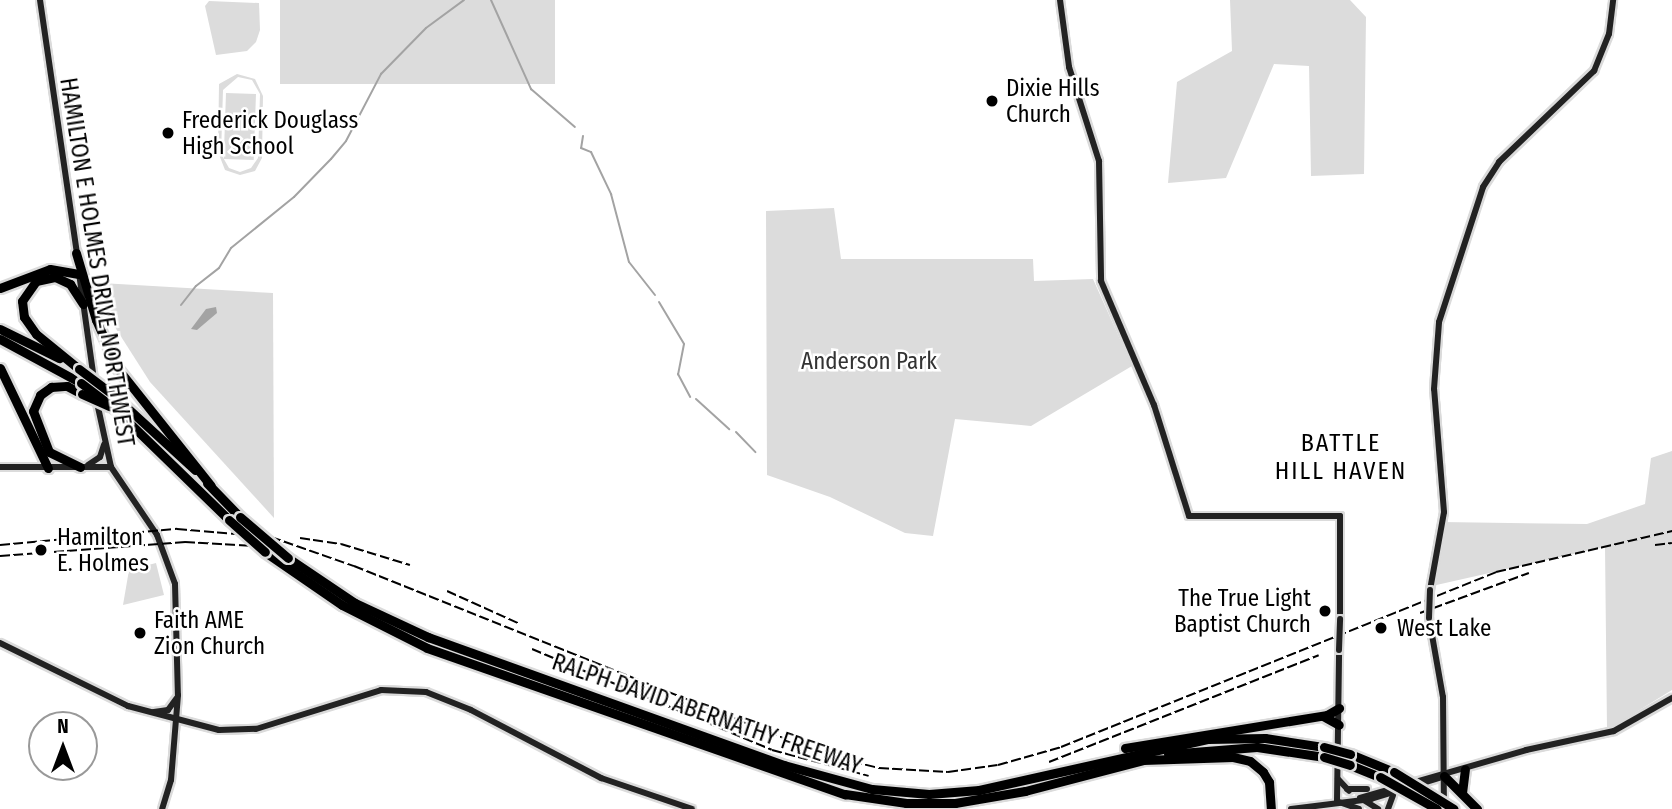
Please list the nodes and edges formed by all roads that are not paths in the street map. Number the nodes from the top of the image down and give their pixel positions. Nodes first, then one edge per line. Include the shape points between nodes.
1 (40, 0) edge
2 (1060, 0) edge
3 (1613, 0) edge
4 (77, 256) junction
5 (67, 268) junction
6 (79, 274) junction
7 (0, 288) edge
8 (83, 304) junction
9 (0, 329) edge
10 (0, 339) edge
11 (0, 368) edge
12 (79, 369) junction
13 (114, 408) junction
14 (104, 443) junction
15 (50, 452) junction
16 (0, 467) edge
17 (82, 467) junction
18 (111, 467) junction
19 (51, 468) junction
20 (211, 486) junction
21 (0, 643) edge
22 (178, 695) junction
23 (1672, 698) edge
24 (1339, 708) junction
25 (145, 712) junction
26 (1323, 716) junction
27 (176, 722) junction
28 (1339, 725) junction
29 (1324, 752) junction
30 (1100, 760) junction
31 (1143, 760) junction
32 (1336, 769) junction
33 (1465, 769) junction
34 (1444, 776) junction
35 (1338, 779) junction
36 (1426, 784) junction
37 (1347, 789) junction
38 (1395, 793) junction
39 (1462, 793) junction
40 (1444, 796) junction
41 (1360, 798) junction
42 (1337, 801) junction
43 (162, 809) edge
44 (692, 809) edge
45 (1271, 809) edge
46 (1291, 809) edge
47 (1359, 809) edge
48 (1378, 809) edge
49 (1388, 809) edge
50 (1437, 809) edge
51 (1444, 809) edge
52 (1454, 809) edge
53 (1477, 809) edge

1 - 4 main road, HAMILTON E HOLMES DRIVE NORTHWEST
2 - 24 main road, bridge via 1069,67 1099,161 1101,281 1151,396 1189,516 1340,516
3 - 34 main road, bridge via 1609,34 1594,71 1499,162 1483,187 1439,322 1434,389 1444,512 1429,618 1443,697
4 - 5 highway
4 - 6 main road, HAMILTON E HOLMES DRIVE NORTHWEST
4 - 20 highway via 96,320 118,369
5 - 6 highway
5 - 7 highway via 39,272
6 - 8 main road, HAMILTON E HOLMES DRIVE NORTHWEST
8 - 12 highway via 70,284 55,277 36,281 22,301 24,317 36,334
8 - 14 main road, HAMILTON E HOLMES DRIVE NORTHWEST
9 - 12 highway
10 - 13 highway, bridge via 81,383
11 - 19 highway
12 - 20 highway, bridge
13 - 15 highway, bridge via 62,385 38,397 34,421
13 - 31 highway, RALPH DAVID ABERNATHY FREEWAY, bridge via 265,552 318,591 404,639 819,787 897,802 982,800
14 - 17 main road via 100,457
14 - 18 main road, HAMILTON E HOLMES DRIVE NORTHWEST
15 - 17 highway
15 - 19 highway
16 - 19 main road
17 - 18 main road
17 - 19 main road
18 - 22 main road, HAMILTON E HOLMES DRIVE NORTHWEST via 158,536 171,567 177,601
20 - 30 highway, RALPH DAVID ABERNATHY FREEWAY, bridge via 288,558 337,593 405,628 802,771 872,789 929,794 972,791
21 - 25 main road
22 - 25 main road via 168,710
22 - 27 main road, HAMILTON E HOLMES DRIVE NORTHWEST
23 - 33 main road via 1614,730
24 - 26 highway
24 - 28 main road
25 - 27 main road
26 - 28 highway
26 - 30 highway via 1168,738 1114,751
27 - 43 main road, HAMILTON E HOLMES DRIVE NORTHWEST via 171,779
27 - 44 main road via 250,729 368,693 412,690 471,710 601,778
28 - 32 main road
29 - 30 highway, RALPH DAVID ABERNATHY FREEWAY via 1273,738 1224,737
29 - 31 highway, RALPH DAVID ABERNATHY FREEWAY via 1235,747
29 - 50 highway, RALPH DAVID ABERNATHY FREEWAY, bridge via 1380,776
29 - 52 highway, RALPH DAVID ABERNATHY FREEWAY, bridge via 1350,754 1394,772
31 - 45 highway via 1246,759 1260,768 1269,782
32 - 35 main road
32 - 42 main road
33 - 34 main road
33 - 39 highway
34 - 36 main road
34 - 37 main road via 1434,773 1370,789
34 - 39 highway
34 - 40 main road
34 - 41 main road via 1365,793
35 - 37 main road
35 - 42 main road
36 - 38 main road
36 - 40 main road
37 - 41 main road
38 - 41 main road
38 - 49 main road
39 - 53 highway
40 - 51 main road
41 - 42 main road
41 - 48 main road
42 - 46 main road
42 - 47 main road

